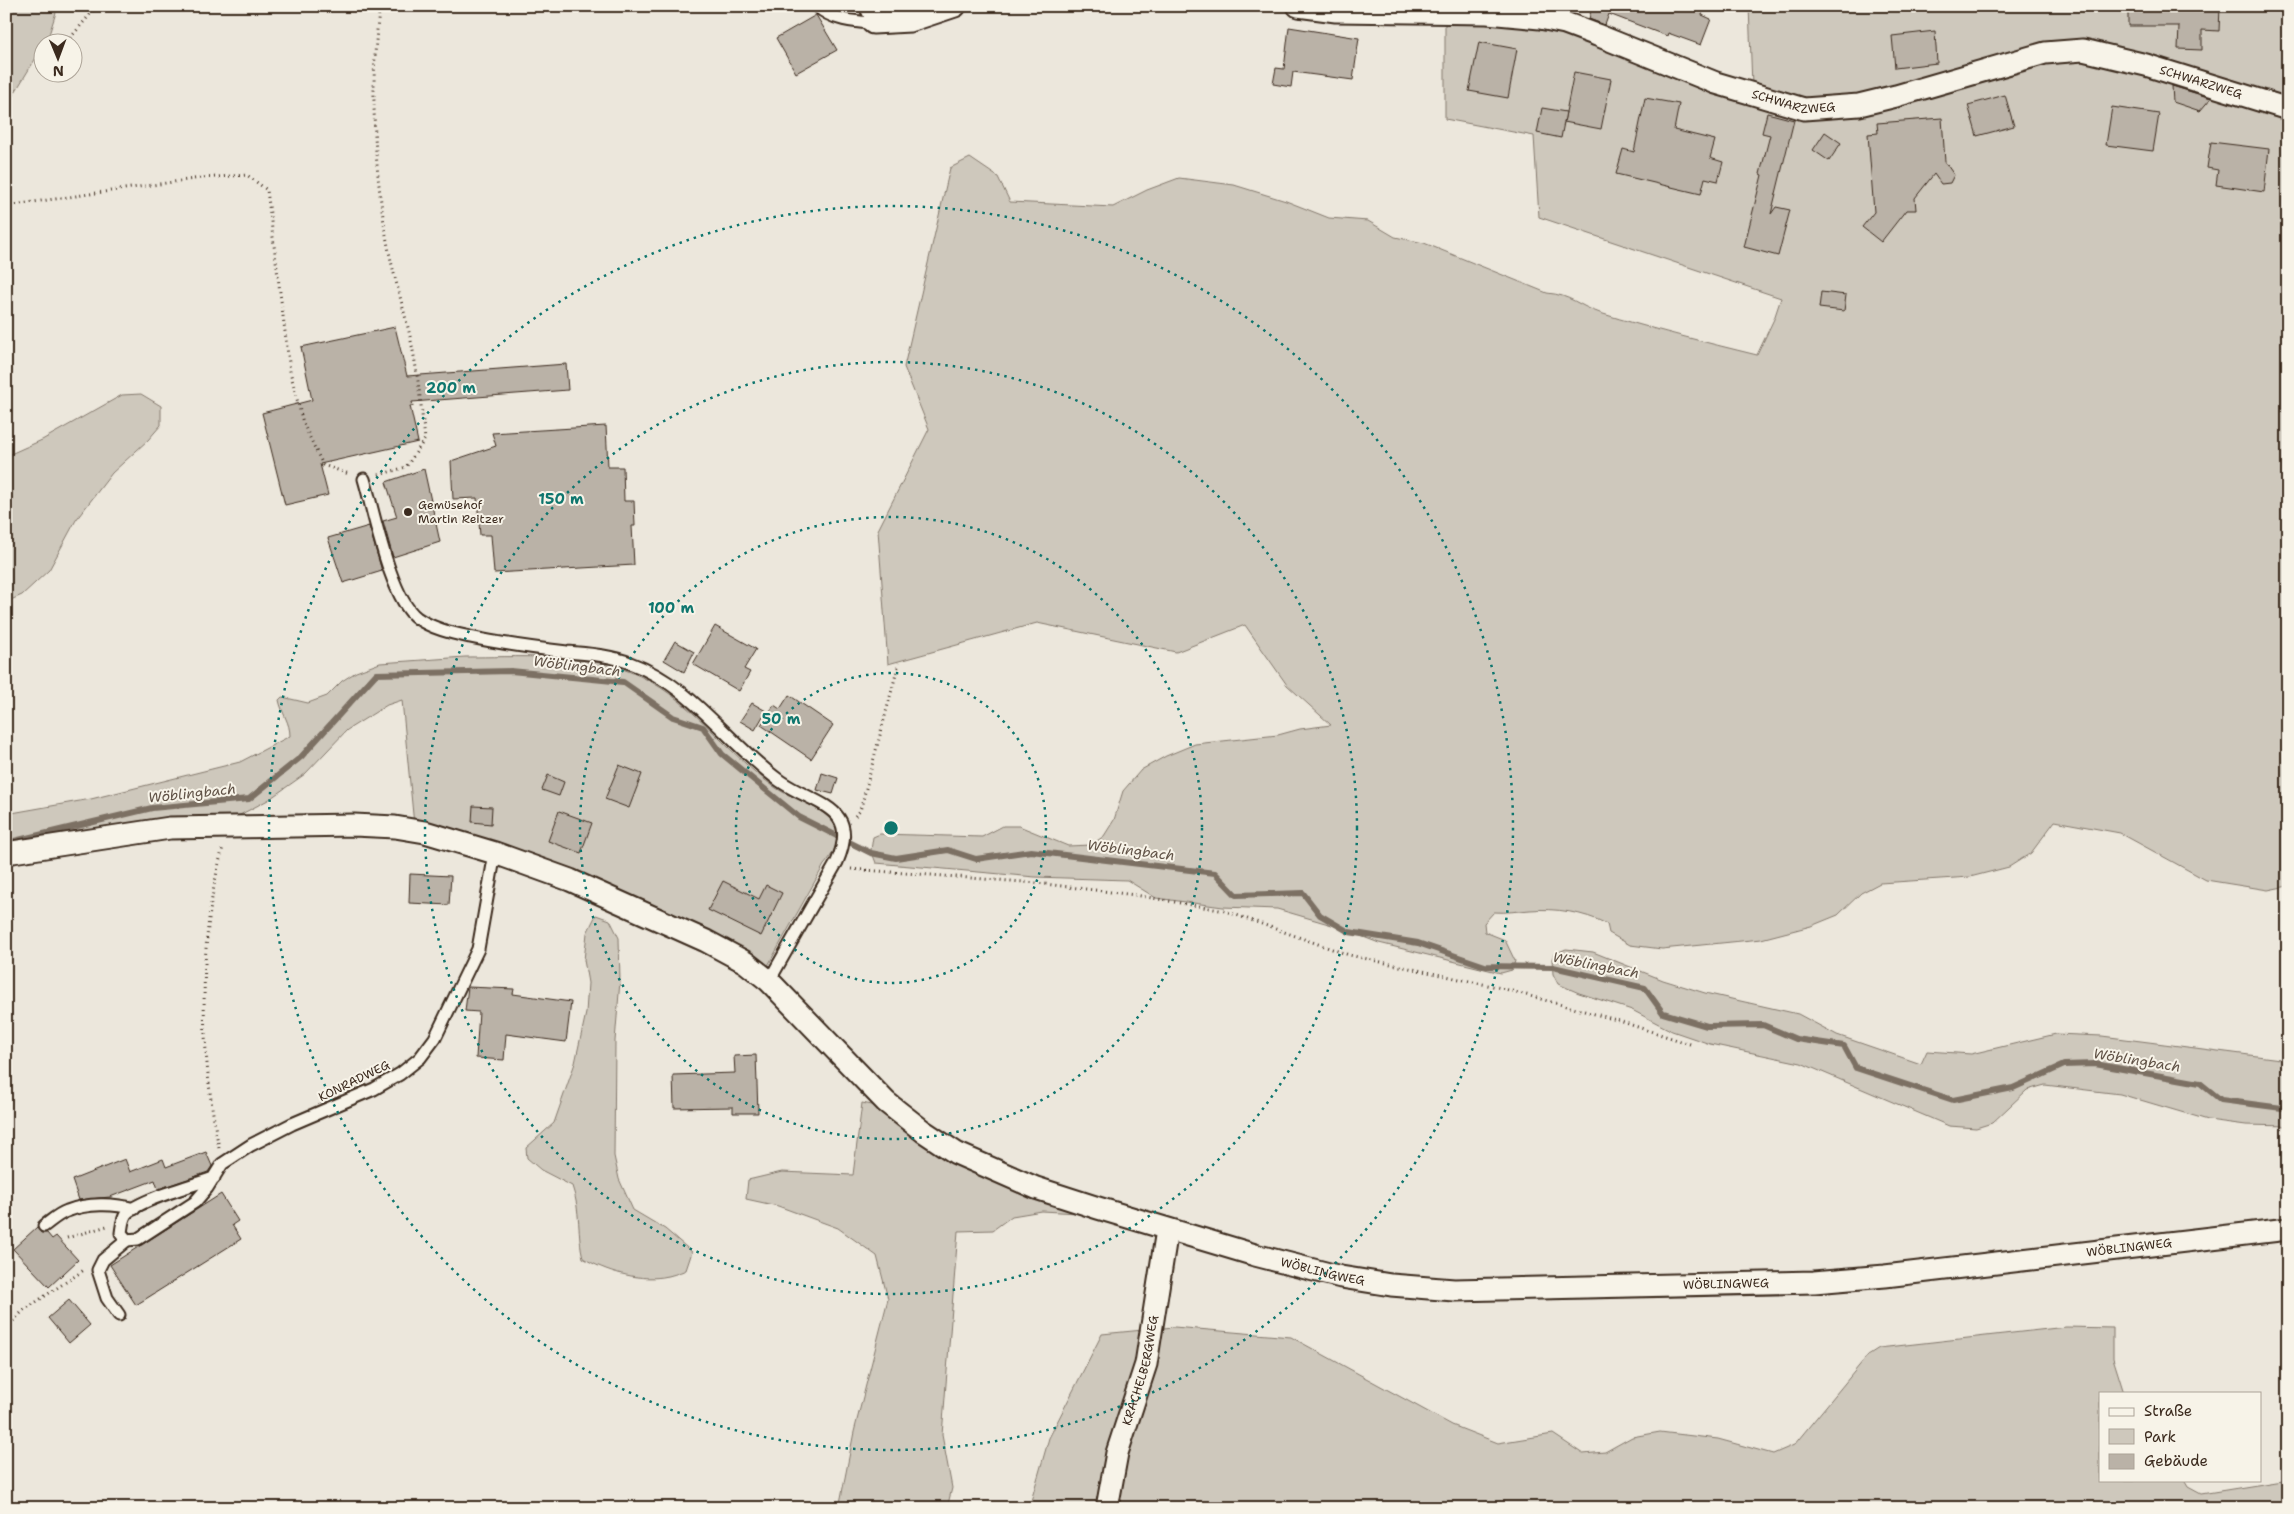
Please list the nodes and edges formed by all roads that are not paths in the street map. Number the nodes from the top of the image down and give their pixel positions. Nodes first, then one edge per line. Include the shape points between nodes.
1 (817, 6) edge
2 (955, 6) edge
3 (1298, 6) edge
4 (869, 15) edge
5 (2288, 109) edge
6 (364, 479) road end
7 (495, 853) junction
8 (6, 854) edge
9 (769, 981) junction
10 (214, 1178) junction
11 (134, 1209) junction
12 (44, 1226) dead end
13 (2288, 1229) edge
14 (1168, 1230) junction
15 (127, 1240) junction
16 (119, 1314) dead end
17 (1107, 1508) edge

1 - 4 lane via 824,13 842,18
2 - 4 street via 910,21
3 - 5 street, SCHWARZWEG via 1336,11 1495,13 1565,23 1716,83 1804,109 1858,105 2045,53 2083,50 2146,65
6 - 9 lane via 396,588 416,617 451,633 494,643 600,656 628,662 654,674 688,696 770,773 830,809 840,819 845,828 837,862
7 - 8 street, WÖBLINGWEG via 425,832 354,825 170,828
7 - 9 street, WÖBLINGWEG via 570,880 706,941 745,962
7 - 10 lane, KONRADWEG via 478,949 435,1038 420,1058 374,1090 292,1124 222,1164
9 - 14 street, WÖBLINGWEG via 886,1102 956,1153 1036,1188
10 - 11 lane
10 - 15 lane via 195,1202 138,1239
11 - 12 lane via 112,1205 76,1209 60,1214
11 - 15 lane via 122,1222 121,1233
13 - 14 street, WÖBLINGWEG via 1814,1282 1454,1290 1341,1277
14 - 17 street, KRACHELBERGWEG via 1146,1364 1117,1453
15 - 16 lane via 102,1260 98,1270 107,1298

